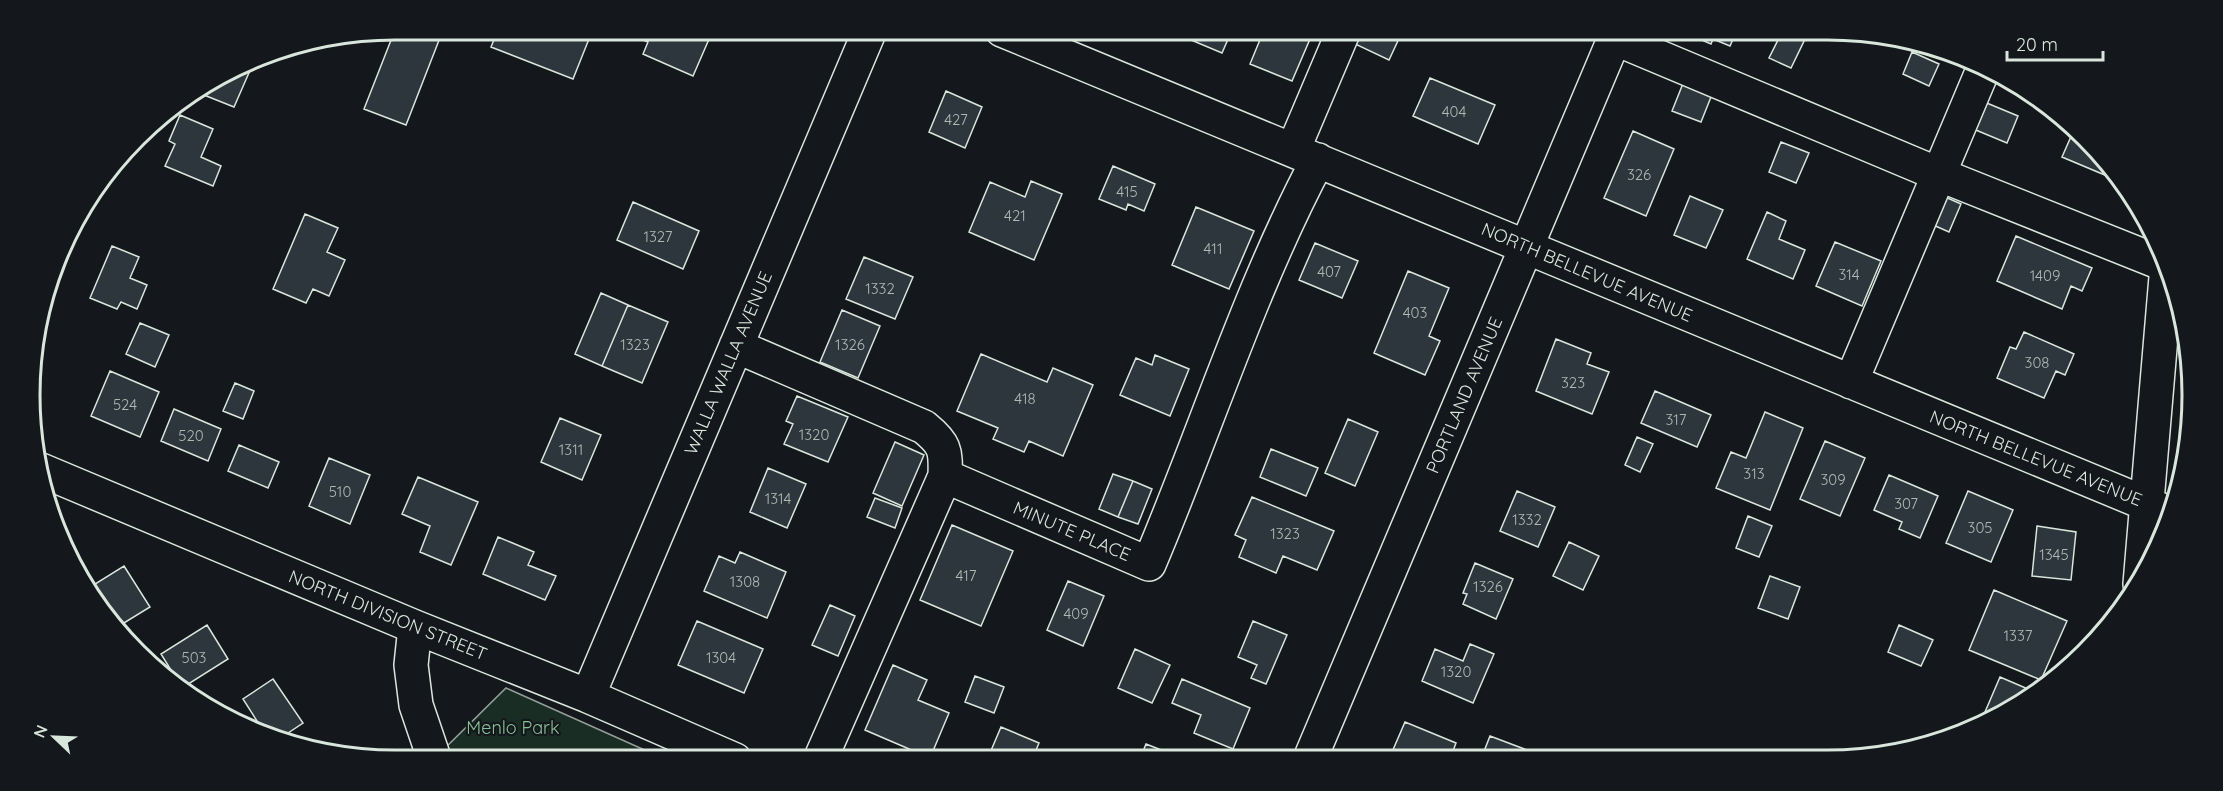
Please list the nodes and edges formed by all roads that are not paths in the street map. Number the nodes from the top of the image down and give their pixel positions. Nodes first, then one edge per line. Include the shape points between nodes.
1 (866, 40) edge
2 (1026, 40) edge
3 (1341, 40) edge
4 (1613, 40) edge
5 (1630, 40) edge
6 (1981, 75) edge
7 (1305, 155) junction
8 (1938, 174) junction
9 (1526, 247) junction
10 (2155, 261) edge
11 (2166, 287) edge
12 (735, 346) junction
13 (1851, 382) junction
14 (49, 473) edge
15 (945, 476) junction
16 (2158, 509) edge
17 (2149, 544) edge
18 (415, 627) junction
19 (588, 696) junction
20 (431, 750) edge
21 (712, 750) edge
22 (824, 750) edge
23 (1314, 750) edge

1 - 12 street, WALLA WALLA AVENUE
2 - 7 street, NORTH BELLEVUE AVENUE
3 - 7 street
4 - 9 street, PORTLAND AVENUE
5 - 8 street
6 - 8 street
7 - 9 street, NORTH BELLEVUE AVENUE
7 - 15 street, MINUTE PLACE via 1275,246 1149,564
8 - 10 street
8 - 13 street
9 - 13 street, NORTH BELLEVUE AVENUE
9 - 23 street, PORTLAND AVENUE
11 - 16 street
12 - 15 street via 924,427 937,437 946,454
12 - 19 street, WALLA WALLA AVENUE
13 - 16 street, NORTH BELLEVUE AVENUE
14 - 18 street, NORTH DIVISION STREET
15 - 22 street
16 - 17 street
18 - 19 street, NORTH DIVISION STREET
18 - 20 street via 411,664 416,705
19 - 21 street, NORTH DIVISION STREET

